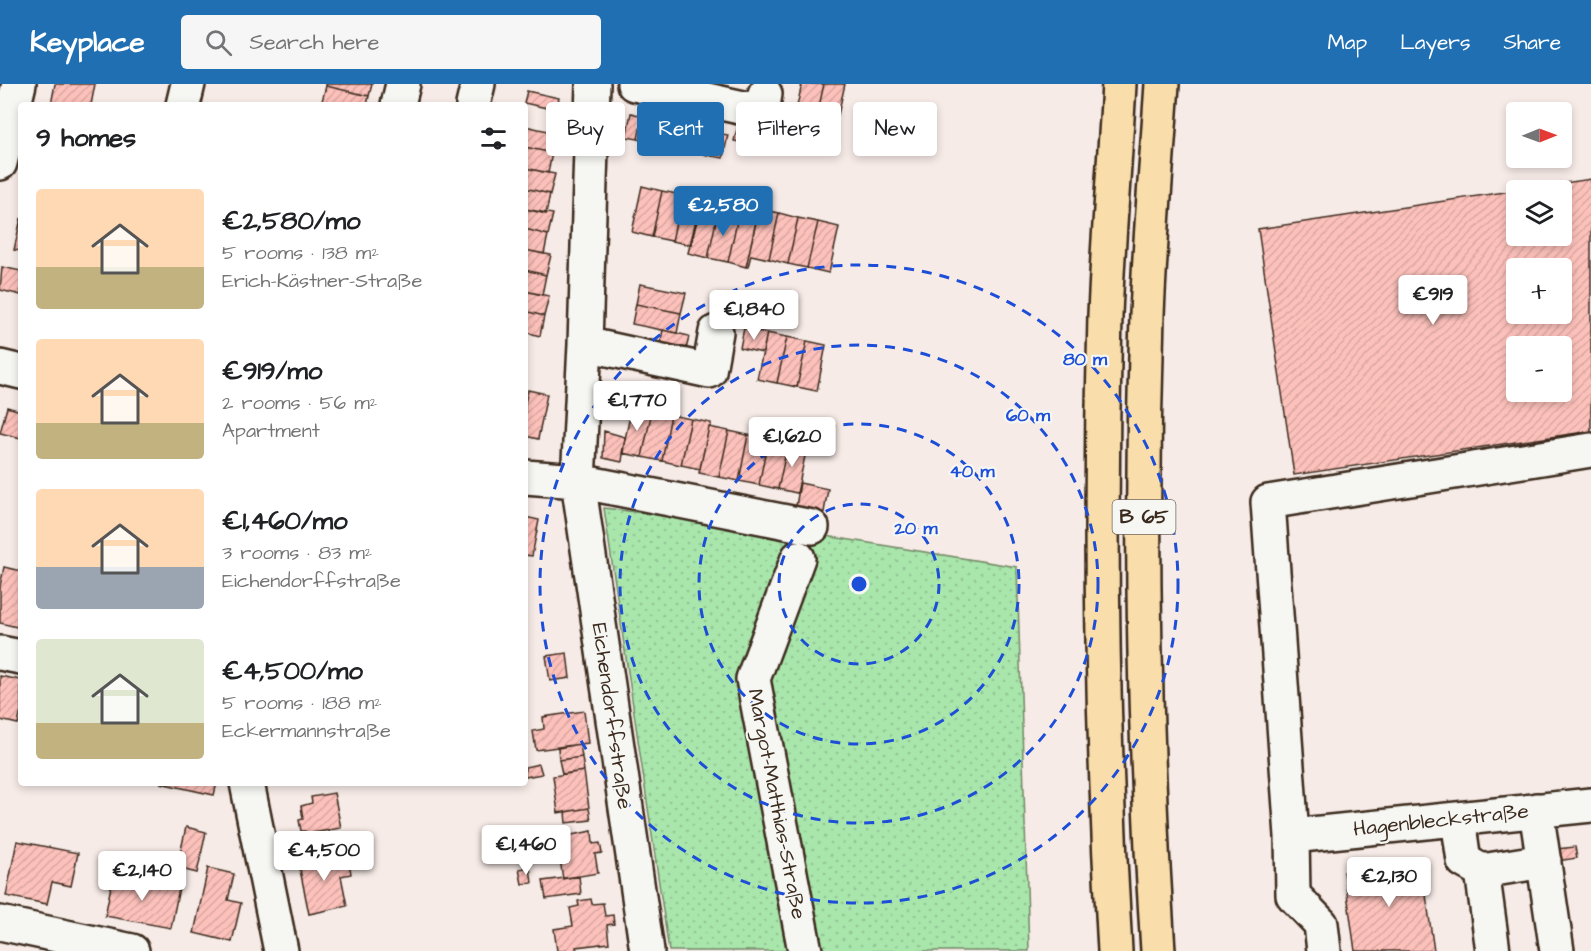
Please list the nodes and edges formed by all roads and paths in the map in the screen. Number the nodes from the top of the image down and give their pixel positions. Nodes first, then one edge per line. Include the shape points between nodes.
1 (19, 84) edge
2 (188, 84) edge
3 (404, 84) edge
4 (478, 84) edge
5 (593, 84) edge
6 (634, 84) edge
7 (1119, 84) edge
8 (1161, 84) edge
9 (765, 94) dead end
10 (184, 102) edge
11 (399, 102) edge
12 (474, 102) edge
13 (0, 163) edge
14 (716, 332) dead end
15 (585, 344) junction
16 (0, 367) edge
17 (18, 371) edge
18 (1591, 450) edge
19 (528, 477) edge
20 (578, 481) junction
21 (812, 527) dead end
22 (798, 558) dead end
23 (0, 653) edge
24 (18, 656) edge
25 (248, 786) edge
26 (1591, 805) edge
27 (1536, 810) junction
28 (1458, 819) junction
29 (1292, 836) junction
30 (1544, 861) junction
31 (1482, 871) junction
32 (0, 924) edge
33 (132, 951) edge
34 (281, 951) edge
35 (647, 951) edge
36 (805, 951) edge
37 (1115, 951) edge
38 (1158, 951) edge
39 (1324, 951) edge
40 (1493, 951) edge
41 (1557, 951) edge

1 - 13 street
2 - 10 street
3 - 11 street
4 - 12 street
5 - 15 street, Eichendorffstraße
6 - 9 street via 762,112
7 - 37 highway, B 65 via 1105,313 1101,560 1105,756
8 - 38 highway, B 65 via 1147,314 1143,559
14 - 15 street via 709,371
15 - 20 street, Eichendorffstraße
16 - 17 street
18 - 29 street via 1268,502
19 - 20 street
20 - 21 street
20 - 35 street, Eichendorffstraße
22 - 36 street, Margot-Matthias-Straße via 753,679
23 - 24 street
25 - 34 street
26 - 27 street, Hagenbleckstraße
27 - 28 street, Hagenbleckstraße
27 - 30 street
28 - 29 street, Hagenbleckstraße
28 - 31 street via 1464,861
29 - 39 street via 1293,895 1321,924
30 - 31 street
30 - 41 street
31 - 40 street
32 - 33 street

